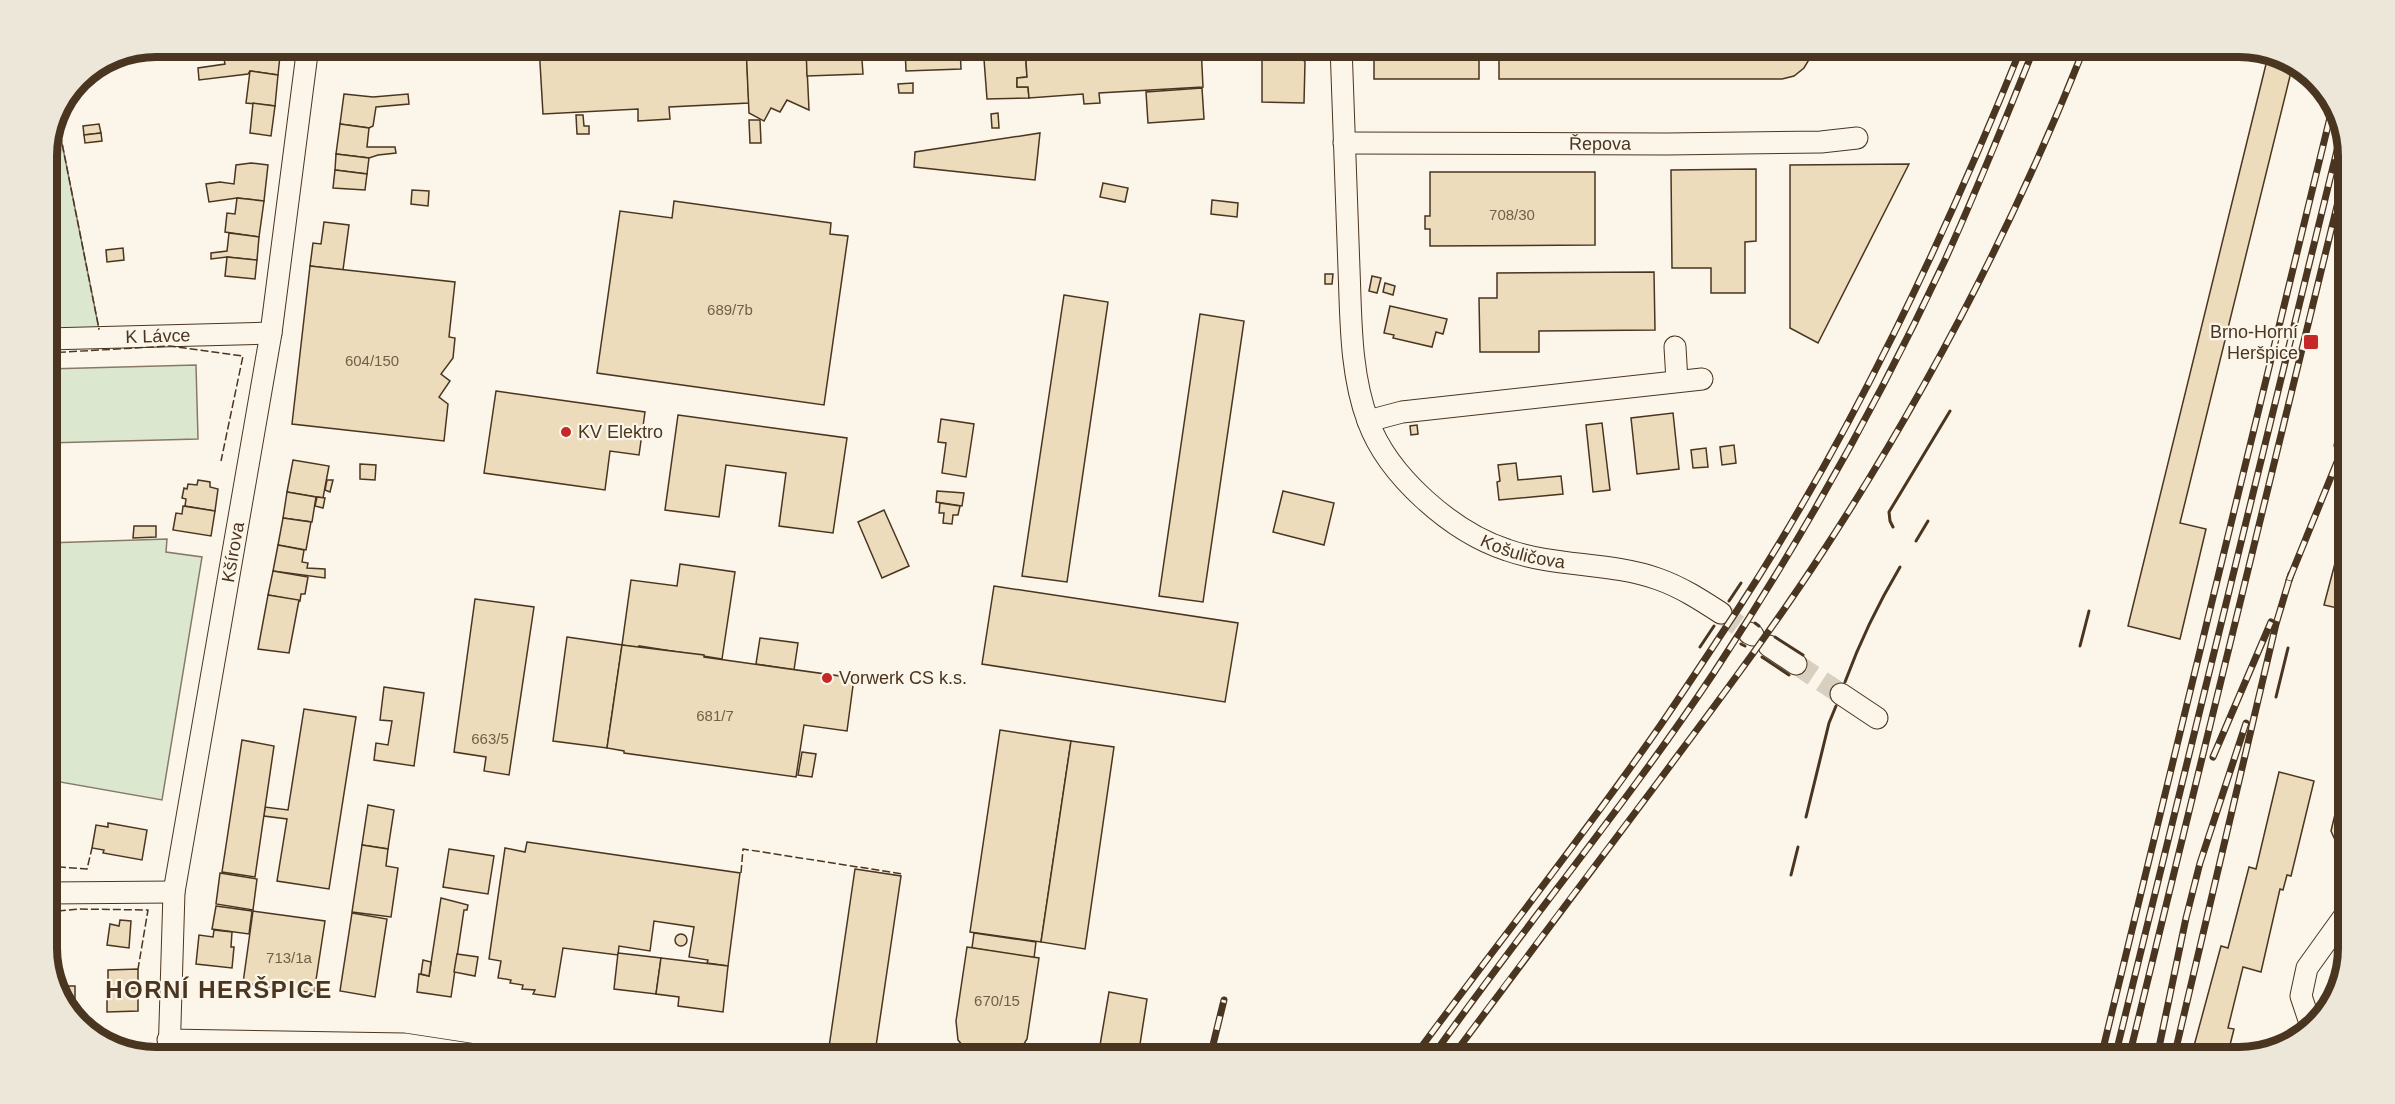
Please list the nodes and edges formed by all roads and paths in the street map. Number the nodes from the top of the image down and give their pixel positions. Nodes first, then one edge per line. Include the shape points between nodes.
1 (307, 57) edge
2 (1341, 57) edge
3 (1857, 138) dead end
4 (1344, 143) junction
5 (271, 333) junction
6 (57, 339) edge
7 (1675, 347) dead end
8 (1702, 379) dead end
9 (1677, 381) junction
10 (1368, 421) junction
11 (1721, 614) tunnel mouth
12 (1757, 638) tunnel mouth
13 (1796, 664) tunnel mouth
14 (1841, 694) tunnel mouth
15 (1877, 718) dead end
16 (174, 892) junction
17 (57, 893) edge
18 (2338, 926) edge
19 (2308, 1018) edge
20 (169, 1047) edge
21 (263, 1047) edge
22 (422, 1047) edge

1 - 5 street, Kšírova
2 - 4 street, Košuličova
3 - 4 street, Řepova via 1667,144
4 - 10 street, Košuličova via 1351,323 1355,364
5 - 6 street, K Lávce
5 - 16 street, Kšírova
7 - 9 street
8 - 9 street
9 - 10 street via 1402,412
10 - 11 street, Košuličova via 1380,448 1401,475 1431,504 1483,541 1540,558 1657,578 1694,595
12 - 13 street
14 - 15 street
16 - 17 street
16 - 20 street, Kšírova
18 - 19 street via 2307,968 2301,996
21 - 22 street

